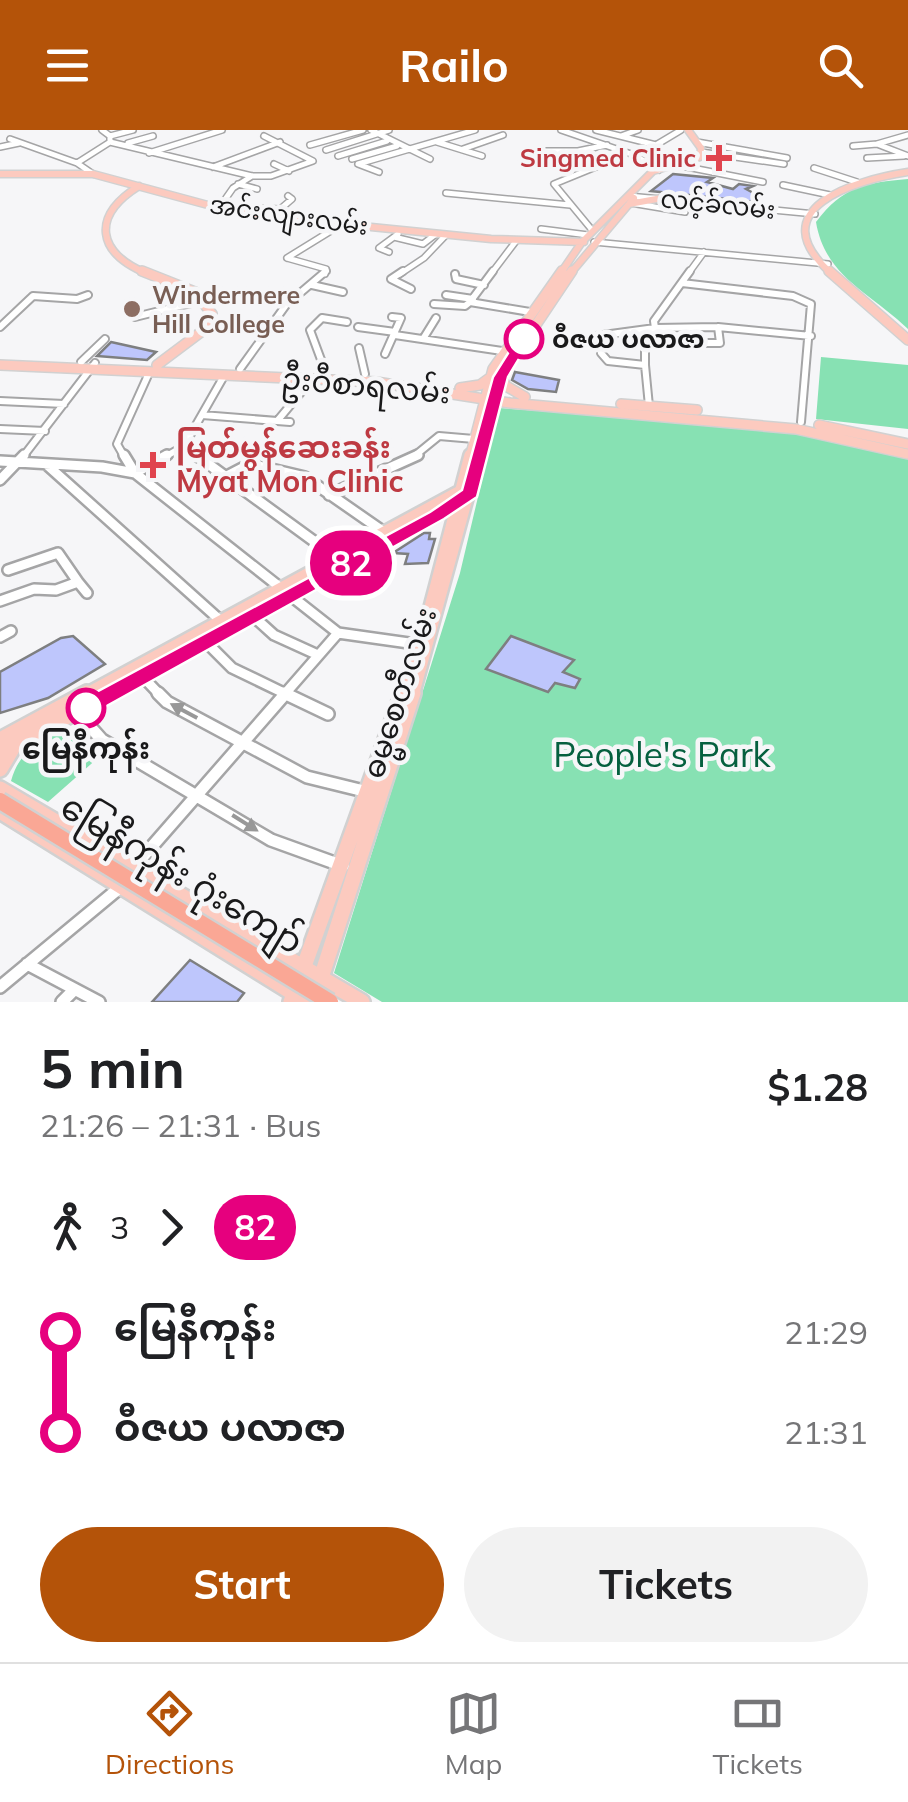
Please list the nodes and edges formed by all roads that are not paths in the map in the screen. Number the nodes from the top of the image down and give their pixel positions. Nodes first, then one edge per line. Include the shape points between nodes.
1 (102, 130) edge
2 (133, 130) edge
3 (222, 130) edge
4 (363, 130) edge
5 (371, 130) edge
6 (390, 130) edge
7 (476, 130) edge
8 (560, 130) edge
9 (596, 130) edge
10 (640, 130) edge
11 (684, 130) edge
12 (465, 133) junction
13 (381, 134) junction
14 (908, 134) edge
15 (153, 136) dead end
16 (264, 136) dead end
17 (503, 136) dead end
18 (618, 137) junction
19 (10, 138) dead end
20 (110, 139) junction
21 (387, 141) junction
22 (488, 141) junction
23 (280, 142) junction
24 (437, 142) junction
25 (545, 142) dead end
26 (698, 142) junction
27 (19, 143) junction
28 (126, 144) junction
29 (178, 144) junction
30 (658, 144) junction
31 (877, 144) junction
32 (310, 145) dead end
33 (399, 145) junction
34 (607, 145) junction
35 (676, 146) dead end
36 (853, 146) dead end
37 (0, 148) edge
38 (193, 149) dead end
39 (409, 149) junction
40 (566, 149) junction
41 (326, 150) dead end
42 (462, 150) junction
43 (532, 150) dead end
44 (91, 152) junction
45 (701, 152) junction
46 (149, 153) junction
47 (109, 154) dead end
48 (583, 154) junction
49 (338, 156) dead end
50 (482, 156) dead end
51 (907, 156) edge
52 (380, 157) junction
53 (867, 158) dead end
54 (352, 159) dead end
55 (430, 159) dead end
56 (77, 163) junction
57 (394, 163) dead end
58 (274, 164) dead end
59 (677, 165) junction
60 (213, 167) junction
61 (814, 168) dead end
62 (659, 170) junction
63 (289, 171) junction
64 (379, 172) dead end
65 (908, 173) edge
66 (0, 174) edge
67 (93, 174) junction
68 (576, 174) junction
69 (252, 176) junction
70 (586, 177) dead end
71 (763, 182) dead end
72 (856, 182) junction
73 (238, 184) junction
74 (783, 185) dead end
75 (139, 186) junction
76 (257, 189) dead end
77 (446, 193) dead end
78 (828, 195) junction
79 (288, 196) dead end
80 (632, 198) junction
81 (662, 198) junction
82 (572, 206) junction
83 (219, 208) junction
84 (260, 208) dead end
85 (278, 209) junction
86 (686, 212) dead end
87 (813, 213) junction
88 (271, 216) junction
89 (342, 224) junction
90 (540, 228) dead end
91 (404, 230) junction
92 (436, 234) junction
93 (446, 235) junction
94 (394, 237) junction
95 (589, 237) junction
96 (516, 241) junction
97 (390, 252) dead end
98 (704, 252) junction
99 (824, 264) junction
100 (456, 274) dead end
101 (682, 284) junction
102 (312, 285) junction
103 (484, 285) junction
104 (410, 289) dead end
105 (343, 292) dead end
106 (88, 295) dead end
107 (446, 295) dead end
108 (204, 300) junction
109 (472, 301) junction
110 (434, 304) dead end
111 (530, 312) junction
112 (542, 314) junction
113 (135, 317) dead end
114 (392, 317) dead end
115 (436, 318) dead end
116 (347, 322) dead end
117 (0, 327) edge
118 (358, 327) dead end
119 (654, 327) junction
120 (718, 327) junction
121 (395, 333) junction
122 (596, 336) dead end
123 (811, 336) junction
124 (908, 337) edge
125 (106, 339) dead end
126 (423, 339) junction
127 (681, 343) dead end
128 (359, 348) dead end
129 (646, 348) dead end
130 (502, 351) junction
131 (601, 353) dead end
132 (385, 354) dead end
133 (0, 362) edge
134 (88, 365) junction
135 (644, 365) junction
136 (150, 369) junction
137 (232, 372) junction
138 (317, 374) junction
139 (365, 374) junction
140 (496, 377) junction
141 (458, 391) junction
142 (525, 397) junction
143 (0, 401) edge
144 (489, 403) junction
145 (64, 404) junction
146 (649, 406) junction
147 (202, 415) junction
148 (278, 420) junction
149 (290, 422) dead end
150 (802, 422) junction
151 (0, 428) edge
152 (45, 431) junction
153 (474, 439) junction
154 (184, 446) junction
155 (903, 448) edge
156 (0, 462) edge
157 (18, 462) junction
158 (46, 464) junction
159 (135, 472) junction
160 (225, 477) junction
161 (0, 480) edge
162 (465, 492) junction
163 (330, 495) junction
164 (444, 518) junction
165 (408, 525) junction
166 (384, 532) junction
167 (338, 558) junction
168 (8, 570) dead end
169 (78, 582) junction
170 (287, 592) junction
171 (88, 593) dead end
172 (0, 601) edge
173 (253, 616) junction
174 (221, 621) junction
175 (11, 631) dead end
176 (338, 634) junction
177 (0, 637) edge
178 (206, 642) junction
179 (424, 645) junction
180 (318, 655) junction
181 (139, 673) junction
182 (282, 694) junction
183 (77, 712) junction
184 (328, 714) dead end
185 (241, 742) junction
186 (5, 746) edge
187 (0, 769) edge
188 (0, 789) edge
189 (368, 792) junction
190 (196, 793) junction
191 (0, 801) edge
192 (0, 811) edge
193 (343, 866) junction
194 (134, 867) junction
195 (122, 885) junction
196 (27, 964) junction
197 (302, 968) junction
198 (321, 978) junction
199 (0, 986) edge
200 (74, 990) junction
201 (300, 1000) edge
202 (62, 1002) edge
203 (99, 1002) edge
204 (330, 1002) edge
205 (362, 1002) edge

1 - 20 street
2 - 20 street
3 - 29 street
4 - 32 street
5 - 13 street
6 - 13 street
7 - 12 street
8 - 34 street
9 - 18 street
10 - 18 street
11 - 26 main road
11 - 30 street
12 - 22 street
12 - 24 street
13 - 21 street via 392,139
13 - 41 street
14 - 31 street
15 - 28 street
16 - 23 street
17 - 22 street
18 - 30 street
19 - 27 street
20 - 28 street
20 - 44 street
21 - 33 street
21 - 49 street
22 - 42 street
23 - 60 street
23 - 63 street via 314,161
24 - 39 street
24 - 42 street
25 - 40 street
26 - 45 main road
26 - 45 street via 786,161
27 - 37 street
27 - 56 street via 68,154
28 - 46 street
29 - 38 street
29 - 46 street
30 - 35 street
31 - 36 street
31 - 51 street
33 - 39 street
33 - 54 street
34 - 48 street
34 - 62 street
39 - 52 street
39 - 55 street
40 - 43 street
40 - 48 street
42 - 50 street
44 - 47 street
44 - 56 street
45 - 59 main road
46 - 60 street
48 - 68 street via 599,164
51 - 53 street
52 - 57 street
52 - 64 street via 358,164
56 - 67 street
58 - 63 street
59 - 62 main road
59 - 71 street
60 - 69 street
61 - 72 street
62 - 80 main road
62 - 80 main road via 646,176
63 - 69 street
65 - 72 main road
66 - 67 main road, အင်းလျားလမ်း
67 - 75 main road, အင်းလျားလမ်း
68 - 70 street
68 - 82 street via 554,184
69 - 73 street
72 - 78 main road
73 - 76 street
73 - 83 street
74 - 78 street
75 - 83 main road, အင်းလျားလမ်း
75 - 108 main road via 107,220 112,250
77 - 82 street
78 - 87 main road
79 - 85 street via 292,200
80 - 81 main road
80 - 81 main road
80 - 86 street
80 - 95 main road
81 - 87 street, လင့်ခ်လမ်း
82 - 95 street
83 - 88 main road, အင်းလျားလမ်း
84 - 85 street
85 - 88 street
87 - 99 main road via 813,239
88 - 89 main road, အင်းလျားလမ်း
89 - 91 main road, အင်းလျားလမ်း
89 - 102 street via 288,258 326,269
90 - 95 street
91 - 92 main road, အင်းလျားလမ်း
91 - 94 street
92 - 93 main road, အင်းလျားလမ်း
92 - 94 street via 423,244
93 - 96 main road, အင်းလျားလမ်း
93 - 104 street via 390,280
94 - 97 street via 379,248
95 - 96 main road, အင်းလျားလမ်း
95 - 98 street
95 - 111 main road
95 - 112 main road
96 - 103 street
98 - 99 street
98 - 101 street
99 - 124 main road
100 - 103 street
101 - 119 street
101 - 123 street via 806,298 812,304
102 - 105 street
102 - 137 street
103 - 109 street
106 - 117 street via 32,297
107 - 109 street
108 - 113 street
108 - 136 main road via 212,314 205,328
109 - 110 street
109 - 111 street
111 - 112 main road
111 - 130 main road
112 - 140 main road
114 - 121 street via 401,318
115 - 126 street
116 - 138 street via 322,318 310,330 323,365
118 - 121 street
119 - 120 street
119 - 122 street
120 - 123 street
120 - 127 street via 720,343
121 - 126 street
121 - 132 street
123 - 150 street
125 - 134 street
126 - 130 street
128 - 139 street
129 - 135 street
130 - 140 main road
131 - 135 street via 608,362
133 - 134 main road, ဦးဝီစာရလမ်း
134 - 136 main road, ဦးဝီစာရလမ်း
134 - 145 street
135 - 146 street
136 - 137 main road, ဦးဝီစာရလမ်း
136 - 159 street via 117,444
137 - 138 main road, ဦးဝီစာရလမ်း
137 - 147 street
138 - 139 main road, ဦးဝီစာရလမ်း
138 - 141 main road, ဦးဝီစာရလမ်း
138 - 148 street
139 - 141 main road, ဦးဝီစာရလမ်း
140 - 141 main road
140 - 142 main road
140 - 144 main road
141 - 144 main road
141 - 144 main road, ဦးဝီစာရလမ်း
142 - 144 main road, ဦးဝီစာရလမ်း
142 - 146 main road, ဦးဝီစာရလမ်း
143 - 145 street
144 - 153 main road, ဓမ္မစေတီလမ်း
144 - 155 main road, ဦးဝီစာရလမ်း via 796,429
144 - 162 main road, ဓမ္မစေတီလမ်း
145 - 152 street
146 - 150 main road, ဦးဝီစာရလမ်း
147 - 148 street
147 - 154 street
148 - 149 street
150 - 155 main road, ဦးဝီစာရလမ်း
151 - 152 street
152 - 157 street
153 - 162 main road, ဓမ္မစေတီလမ်း
153 - 163 street via 440,436 397,467
154 - 159 street
154 - 160 street
156 - 157 street
157 - 158 street
157 - 161 street
158 - 159 street
158 - 174 street
159 - 170 street
160 - 163 street via 250,464 305,477
160 - 167 street
162 - 164 main road, ဓမ္မစေတီလမ်း
162 - 165 main road
162 - 179 main road, ဓမ္မစေတီလမ်း
163 - 166 street
164 - 165 main road
164 - 179 main road, ဓမ္မစေတီလမ်း
165 - 166 main road
165 - 170 main road
166 - 167 main road
167 - 170 main road
168 - 169 street via 58,553
169 - 171 street
169 - 172 street
170 - 173 main road
170 - 174 main road
170 - 176 street
173 - 178 main road
173 - 180 street via 274,635
174 - 181 main road
175 - 177 street
176 - 179 street
176 - 180 street
178 - 181 main road
178 - 182 street via 232,668
179 - 189 main road, ဓမ္မစေတီလမ်း
179 - 198 main road, ဓမ္မစေတီလမ်း
180 - 182 street
181 - 183 main road
185 -> 181 street via 167,702
181 - 186 main road
182 - 184 street
182 - 185 street
183 - 186 main road
183 - 190 street via 102,740
185 - 189 street via 306,776
185 - 190 street
186 - 187 main road
188 - 194 main road
189 - 193 main road, ဓမ္မစေတီလမ်း
190 -> 193 street via 272,840
190 - 194 street
191 - 204 highway, မြေနီကုန်း ဂုံးကျော်, bridge
192 - 195 main road
193 - 197 main road, ဓမ္မစေတီလမ်း
194 - 197 main road
195 - 196 street
195 - 201 main road
196 - 199 street
196 - 200 street
197 - 198 main road
197 - 201 main road, ဓမ္မစေတီလမ်း
198 - 201 main road, ဓမ္မစေတီလမ်း
198 - 205 main road
200 - 202 street
200 - 203 street

